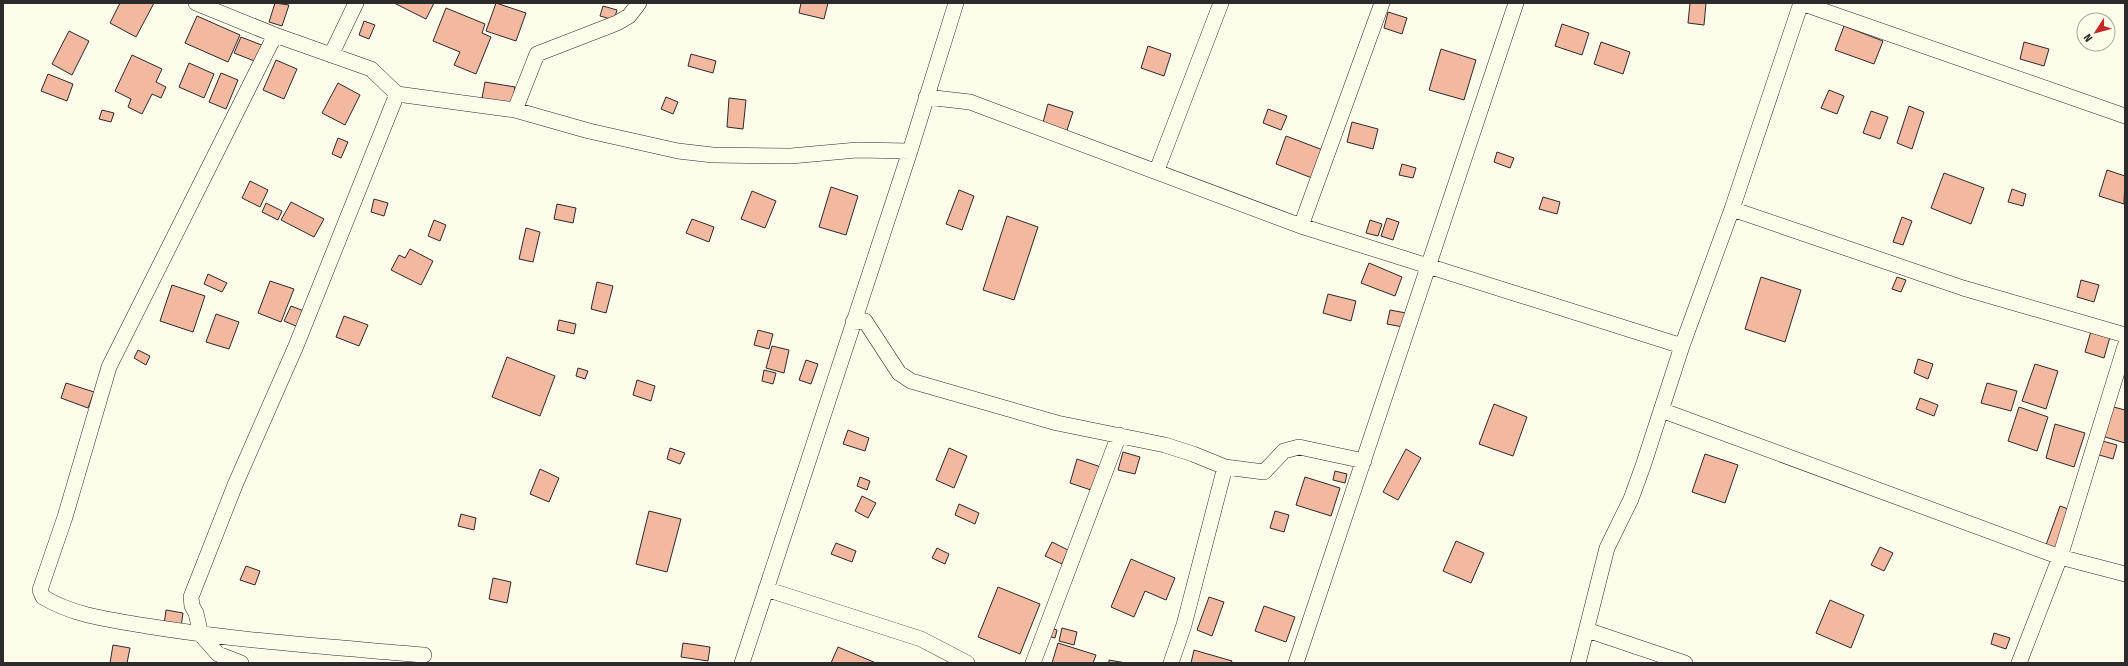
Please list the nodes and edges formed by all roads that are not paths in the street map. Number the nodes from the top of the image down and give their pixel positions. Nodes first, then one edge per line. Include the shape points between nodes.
1 (196, 3) edge
2 (356, 3) edge
3 (639, 3) edge
4 (956, 3) edge
5 (1221, 3) edge
6 (1382, 3) edge
7 (1516, 3) edge
8 (1801, 3) edge
9 (275, 35) junction
10 (331, 55) junction
11 (397, 94) junction
12 (926, 97) junction
13 (515, 110) junction
14 (2125, 116) edge
15 (910, 151) junction
16 (1157, 170) junction
17 (1732, 209) junction
18 (1301, 226) junction
19 (1429, 266) junction
20 (853, 322) junction
21 (2125, 335) edge
22 (1682, 346) junction
23 (2125, 346) edge
24 (1661, 410) junction
25 (1118, 435) junction
26 (1364, 461) junction
27 (1225, 467) junction
28 (2060, 557) junction
29 (2125, 574) edge
30 (766, 589) junction
31 (1587, 630) junction
32 (201, 635) junction
33 (424, 655) dead end
34 (219, 658) edge
35 (241, 663) edge
36 (742, 663) edge
37 (967, 663) edge
38 (1032, 663) edge
39 (1171, 663) edge
40 (1296, 663) edge
41 (1578, 663) edge
42 (1685, 663) edge
43 (2019, 663) edge

1 - 9 street
2 - 10 street
3 - 13 street via 629,16 617,23 552,46 537,54
4 - 12 street
5 - 16 street
6 - 18 street
7 - 19 street
8 - 14 street
8 - 17 street
9 - 10 street
9 - 32 street via 109,367 65,517 40,590 43,597 87,616
10 - 11 street via 371,69
11 - 13 street
11 - 32 street via 296,346 235,485 191,597
12 - 15 street
12 - 16 street via 970,102
13 - 15 street via 589,131 678,151 713,155 791,156 857,150
15 - 20 street
16 - 18 street
17 - 21 street via 1964,288
17 - 22 street
18 - 19 street
19 - 22 street
19 - 26 street
20 - 25 street via 865,322 899,373 911,381 1057,423
20 - 30 street
22 - 24 street
23 - 28 street
24 - 28 street
24 - 31 street via 1631,499 1607,548
25 - 27 street via 1165,445
25 - 38 street
26 - 27 street via 1299,447 1284,451 1264,472
26 - 40 street
27 - 39 street via 1184,625
28 - 29 street
28 - 43 street
30 - 36 street
30 - 37 street via 921,639
31 - 41 street
31 - 42 street
32 - 33 street
32 - 34 street
34 - 35 street

